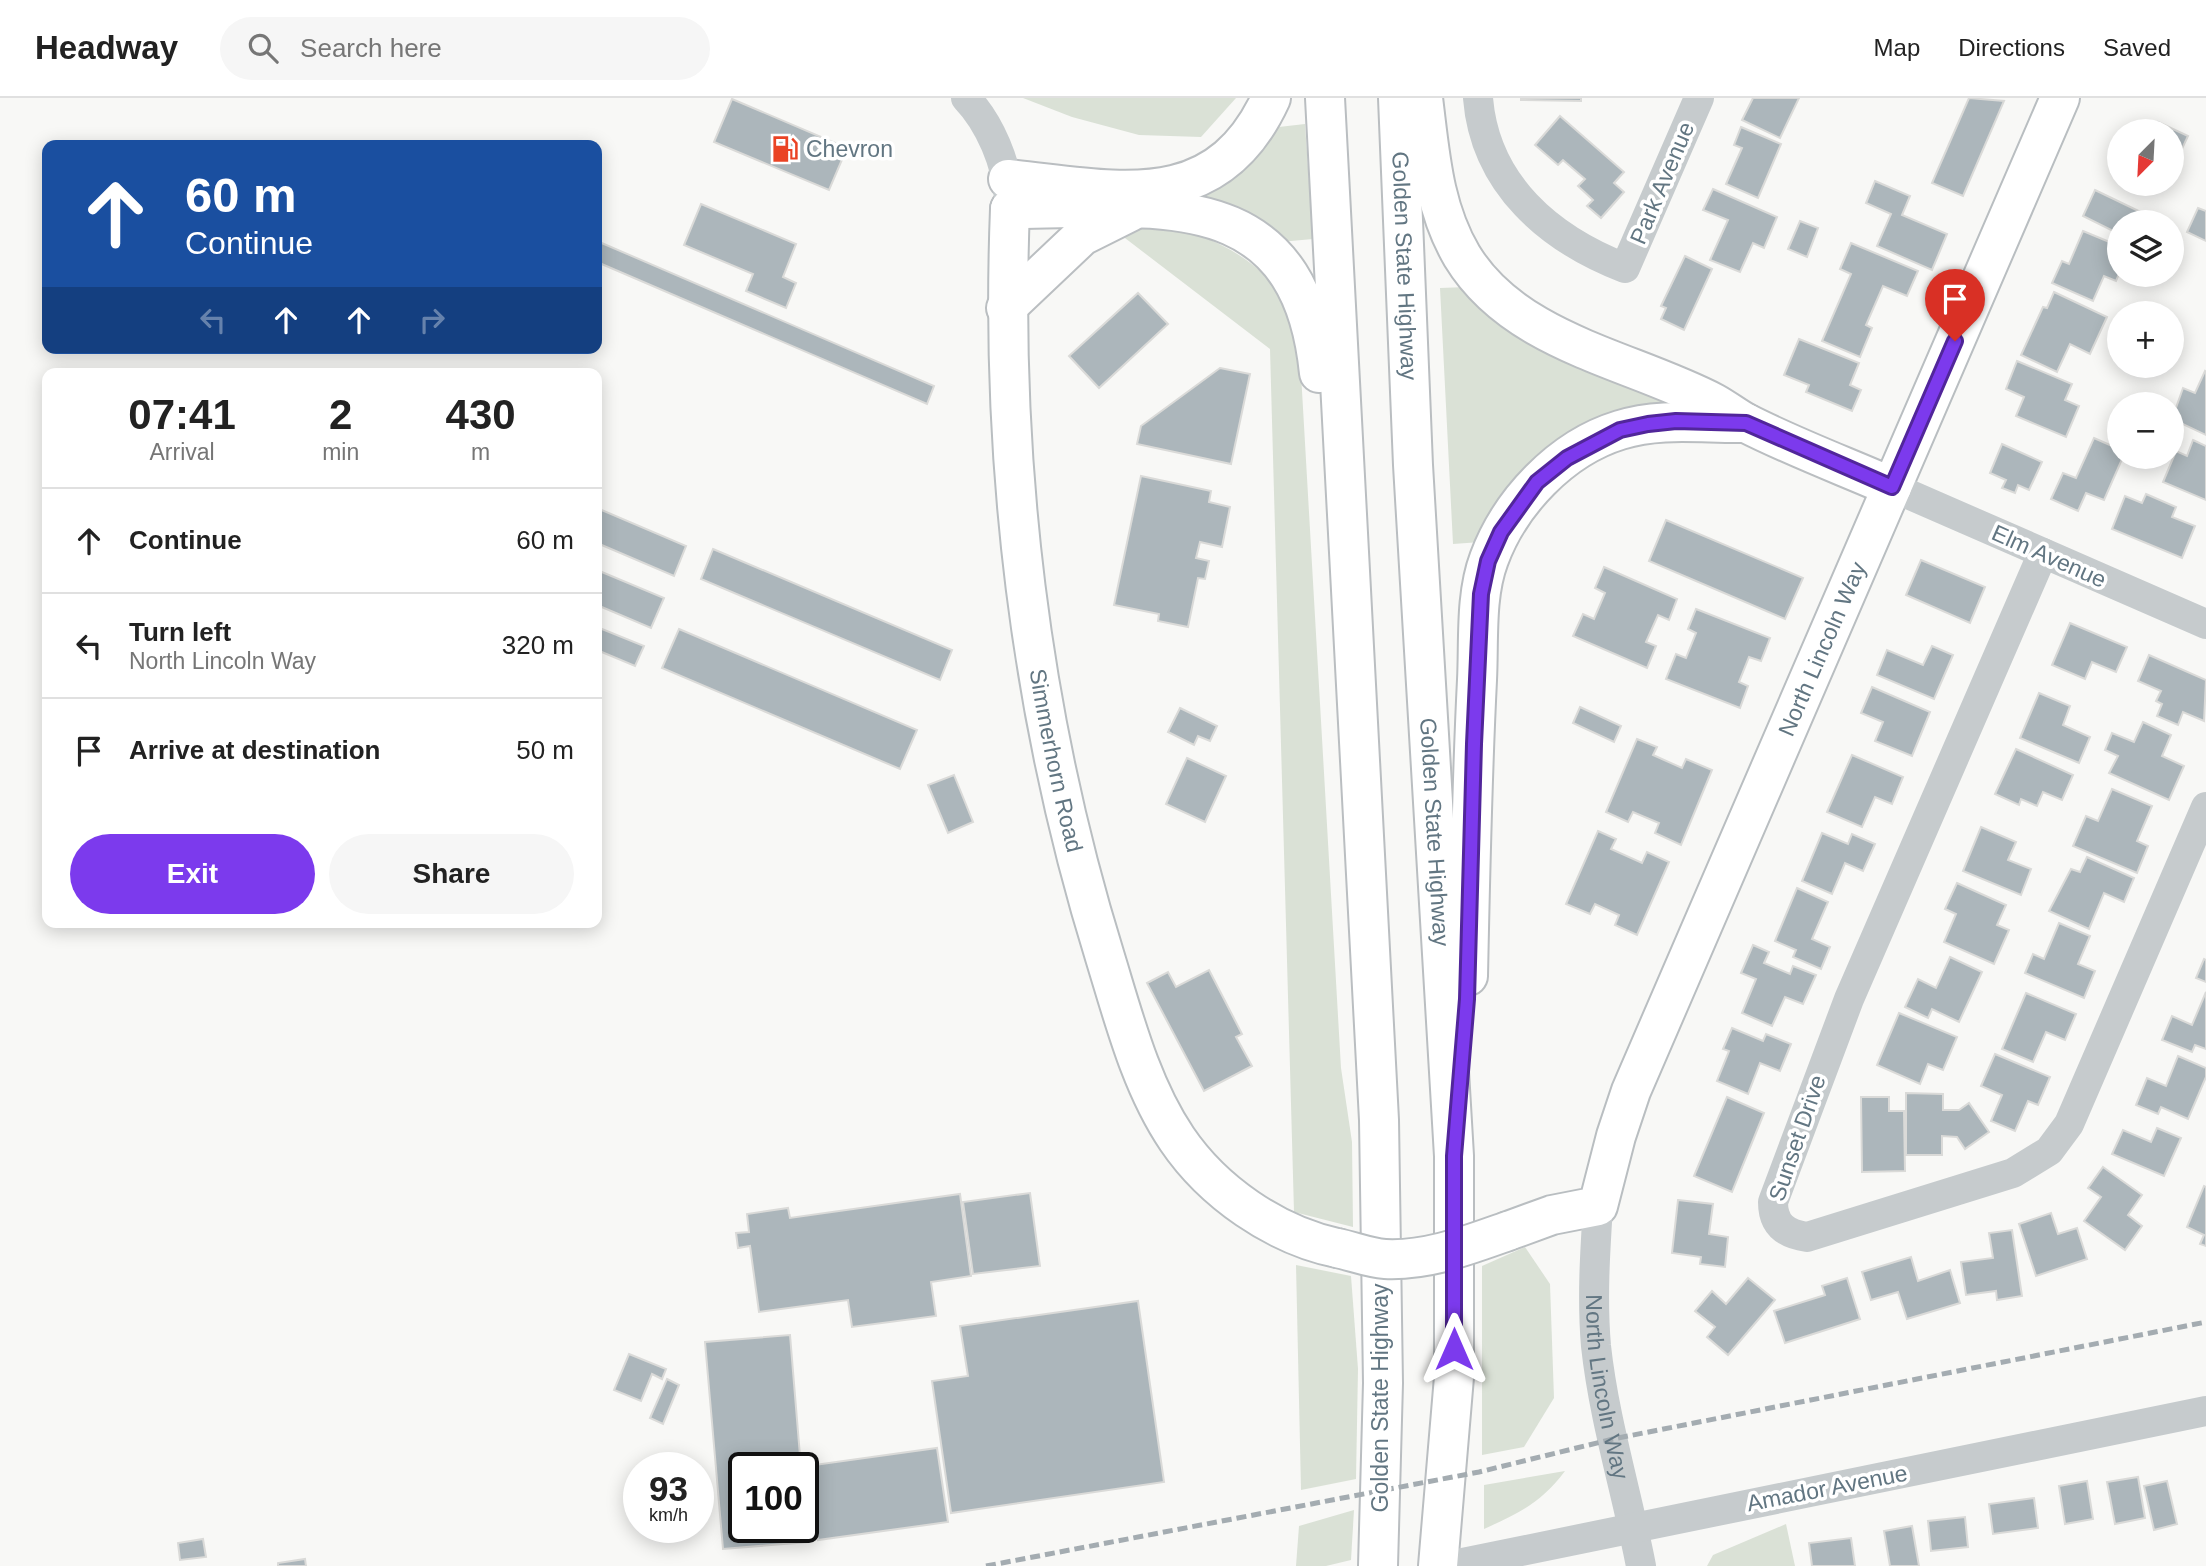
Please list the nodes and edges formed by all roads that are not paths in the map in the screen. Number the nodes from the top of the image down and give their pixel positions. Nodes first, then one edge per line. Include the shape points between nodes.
1 (966, 98) edge
2 (1271, 98) edge
3 (1325, 98) edge
4 (1398, 98) edge
5 (1423, 98) edge
6 (1478, 98) edge
7 (1699, 98) edge
8 (2060, 98) edge
9 (1009, 194) junction
10 (1138, 209) junction
11 (1006, 308) junction
12 (1746, 423) junction
13 (1892, 487) junction
14 (2043, 553) junction
15 (1348, 560) junction
16 (2203, 615) edge
17 (2206, 807) edge
18 (1454, 1156) junction
19 (1598, 1206) junction
20 (2206, 1412) edge
21 (1633, 1528) junction
22 (1378, 1566) edge
23 (1438, 1566) edge
24 (1448, 1566) edge
25 (1641, 1566) edge

1 - 9 street, Simmerhorn Road via 989,130
2 - 9 main road via 1241,146 1213,172 1188,183 1132,190
3 - 15 main road, Golden State Highway
4 - 18 main road, Golden State Highway via 1413,465
5 - 12 main road via 1436,193 1448,230 1483,284 1536,326 1714,403
6 - 7 street, Park Avenue via 1500,168 1533,214 1560,237 1625,268
8 - 13 main road, North Lincoln Way
9 - 10 main road
9 - 11 main road, Simmerhorn Road
10 - 11 main road via 1082,236
10 - 15 main road via 1205,215 1235,227 1259,243 1296,286 1312,328
11 - 19 main road, Simmerhorn Road, bridge via 1016,497 1055,772 1123,1014 1163,1116 1179,1142 1238,1202 1286,1231 1312,1243 1383,1259 1454,1250 1552,1215
12 - 13 main road
12 - 18 main road via 1648,424 1595,441 1537,482 1501,532 1488,561 1481,594 1467,999
13 - 14 street, Elm Avenue
13 - 19 main road, North Lincoln Way via 1631,1091
14 - 16 street, Elm Avenue
14 - 17 street, Sunset Drive via 1826,1054 1773,1202 1779,1226 1791,1235 1807,1237 2013,1173 2049,1151 2069,1124
15 - 22 main road, Golden State Highway via 1379,1120 1383,1383
18 - 23 main road, Golden State Highway via 1454,1377
19 - 21 street, North Lincoln Way via 1593,1297 1596,1345
20 - 21 street, Amador Avenue
21 - 24 street, Amador Avenue
21 - 25 street, North Lincoln Way

